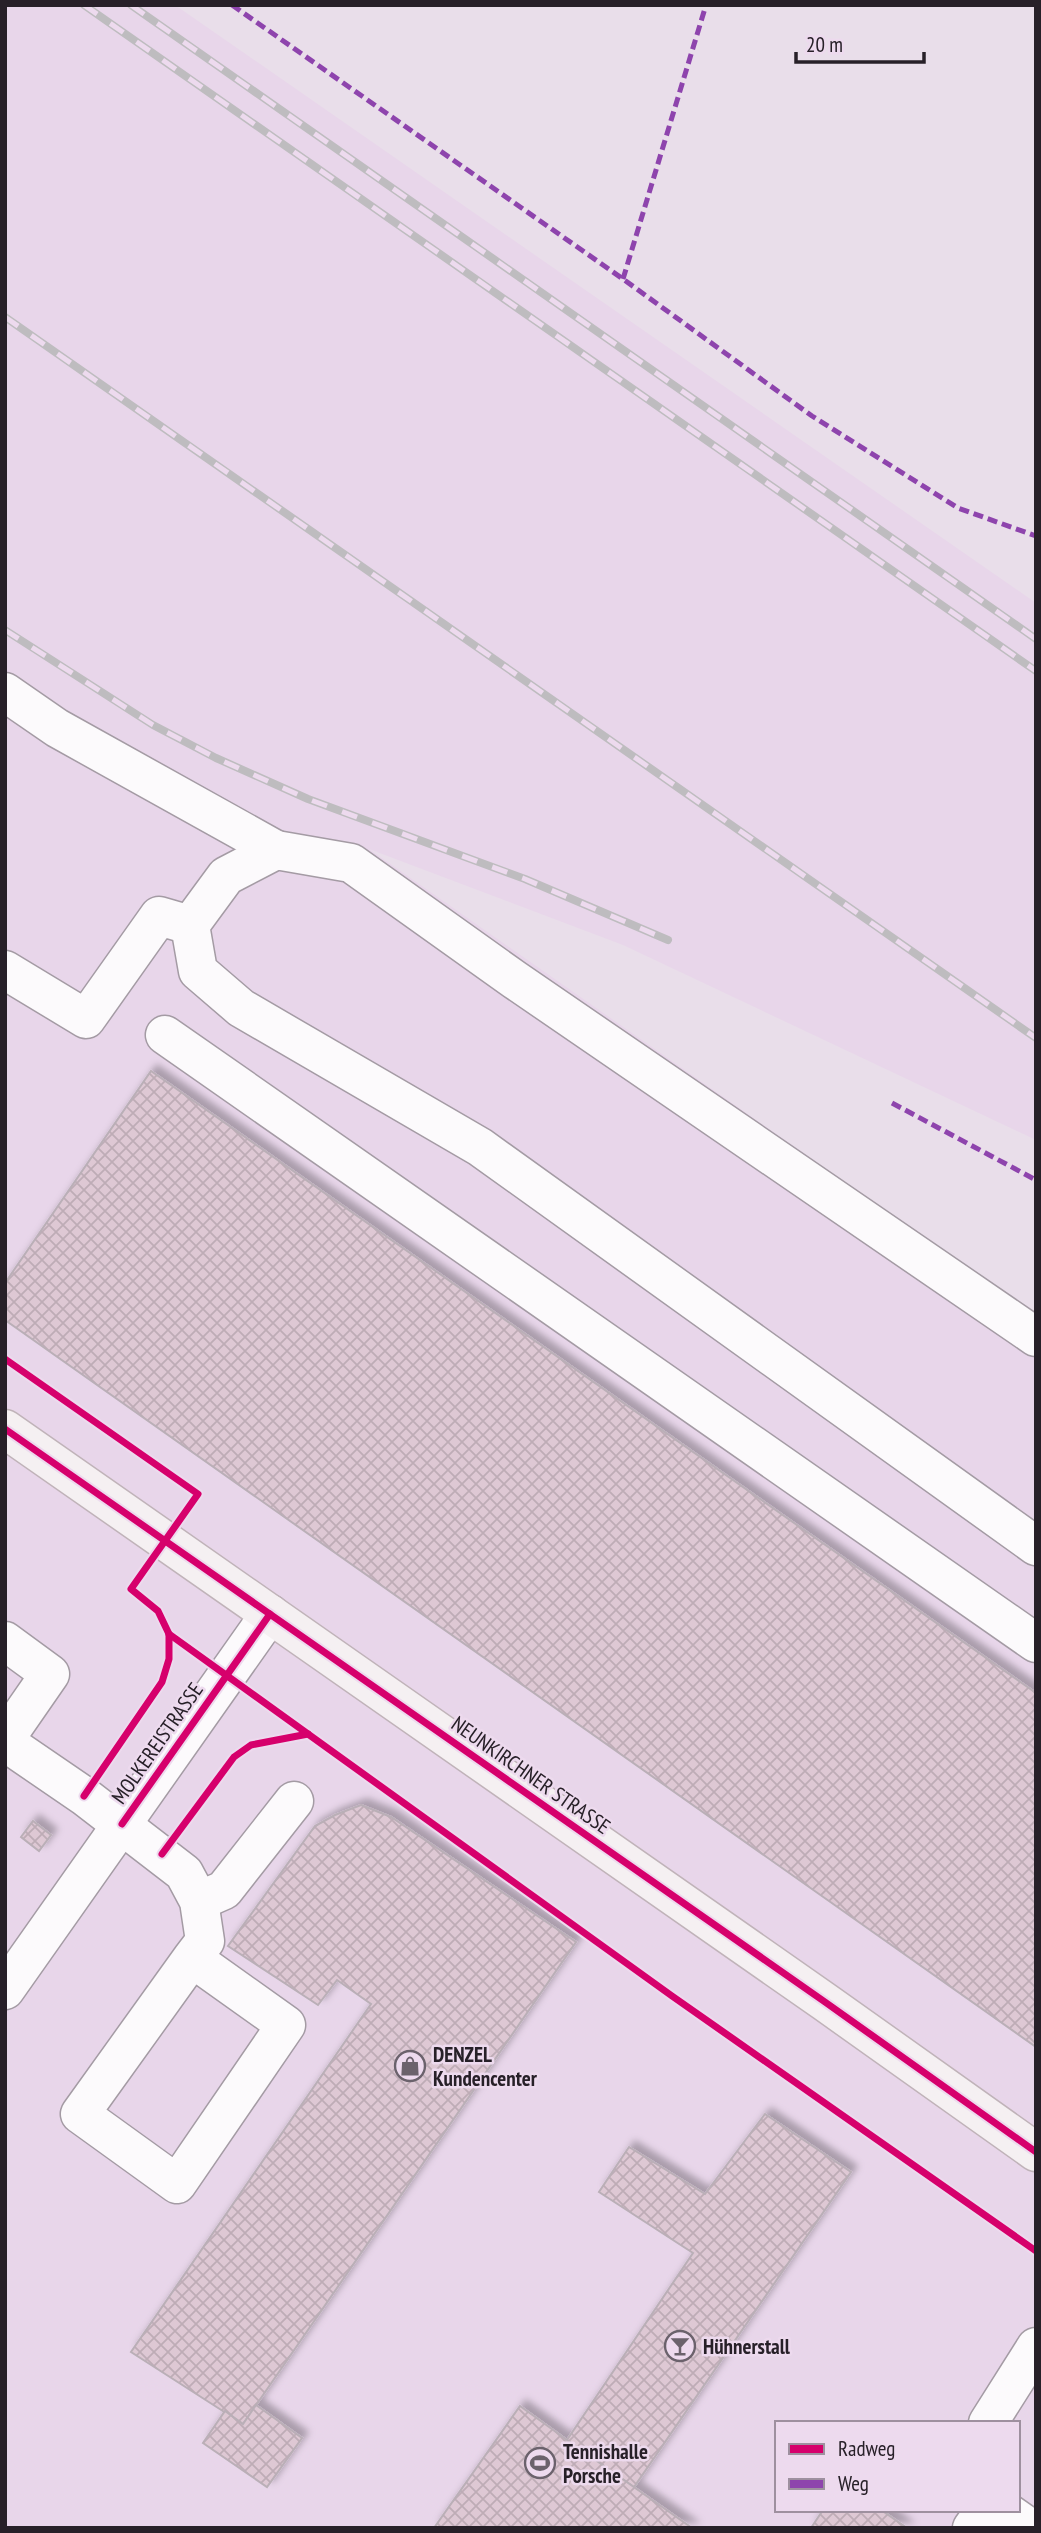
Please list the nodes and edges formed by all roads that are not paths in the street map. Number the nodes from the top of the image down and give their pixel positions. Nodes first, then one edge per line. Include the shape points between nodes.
1 (5, 692) edge
2 (276, 850) junction
3 (190, 925) junction
4 (5, 970) edge
5 (165, 1035) dead end
6 (1036, 1337) edge
7 (5, 1429) edge
8 (1036, 1546) edge
9 (270, 1614) junction
10 (5, 1641) edge
11 (1036, 1643) edge
12 (5, 1740) edge
13 (294, 1801) dead end
14 (122, 1824) junction
15 (200, 1901) junction
16 (192, 1958) junction
17 (5, 1990) edge
18 (1036, 2152) edge
19 (1036, 2347) edge
20 (989, 2421) edge
21 (984, 2512) edge
22 (1007, 2512) edge
23 (972, 2528) edge
24 (1030, 2528) edge

1 - 2 street via 57,728
2 - 3 street via 226,876
2 - 6 street via 351,863
3 - 4 street via 159,916 86,1019
3 - 8 street via 198,971 241,1008 480,1147
5 - 11 street
7 - 9 main road, NEUNKIRCHNER STRASSE
9 - 14 street, MOLKEREISTRASSE
9 - 18 main road, NEUNKIRCHNER STRASSE
10 - 12 street via 50,1674
12 - 14 street
13 - 15 street via 225,1891
14 - 15 street via 184,1873
14 - 17 street, MOLKEREISTRASSE
15 - 16 street via 205,1941
16 - 16 street via 286,2025 177,2184 80,2114
19 - 20 street
21 - 23 street
22 - 24 street

